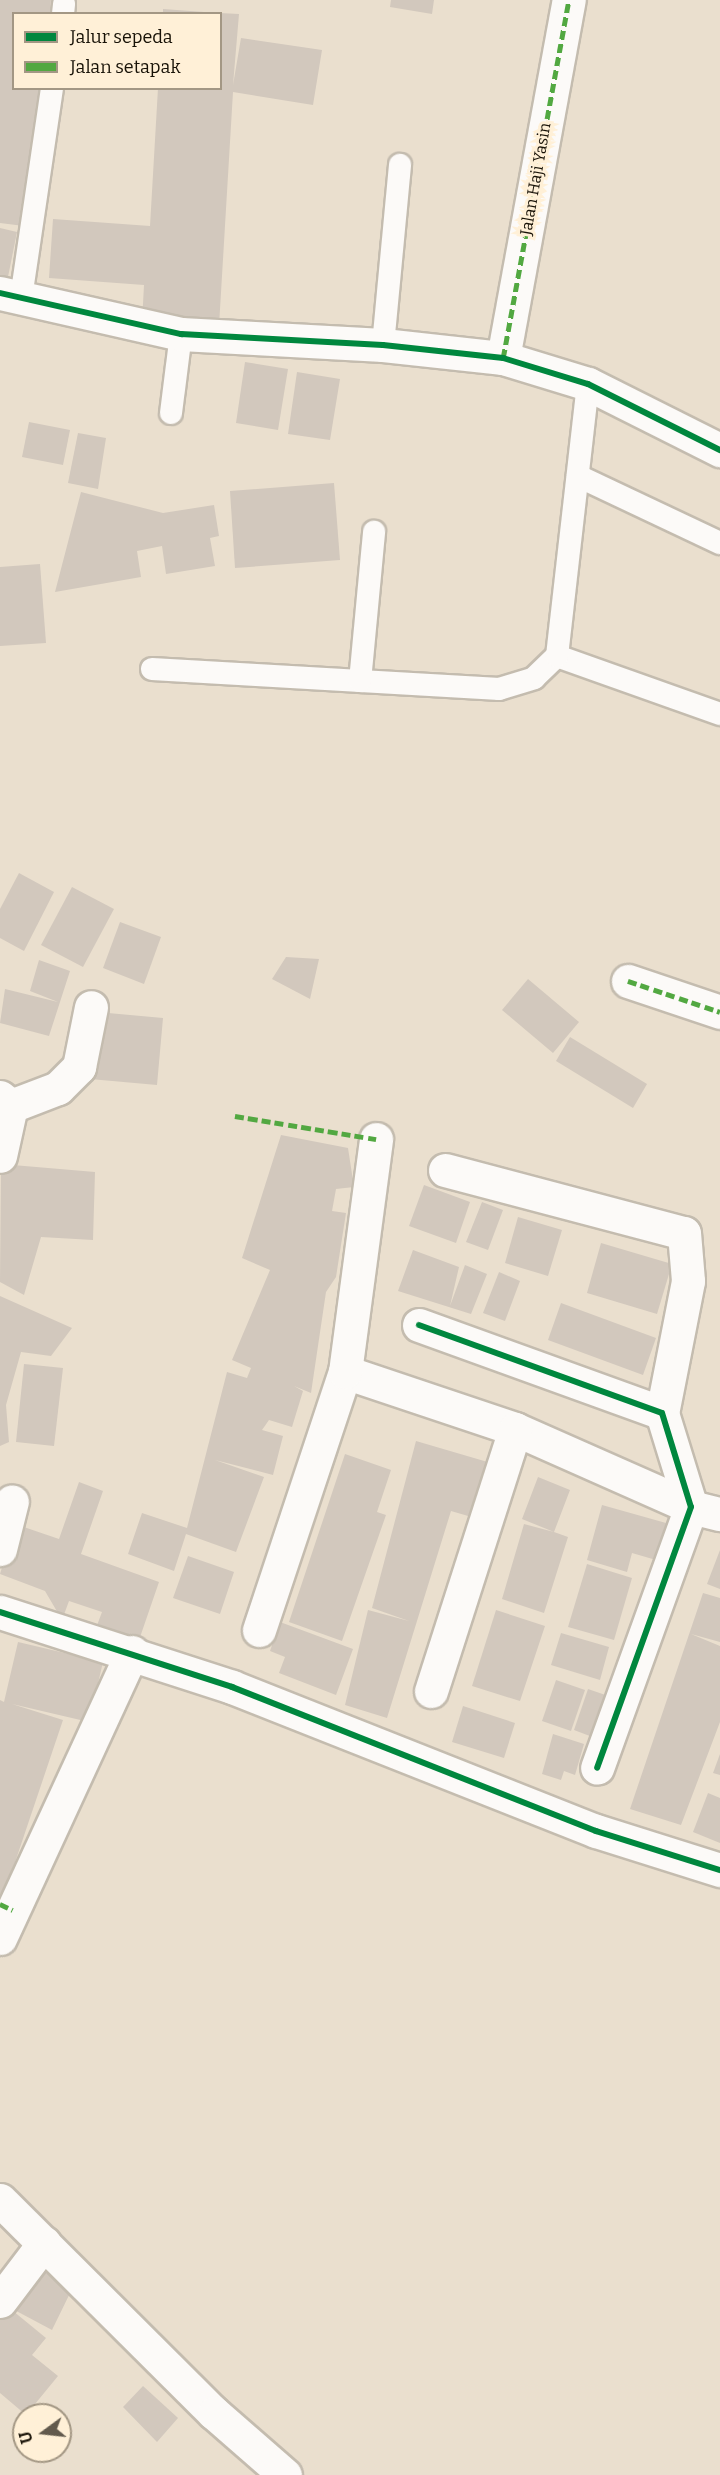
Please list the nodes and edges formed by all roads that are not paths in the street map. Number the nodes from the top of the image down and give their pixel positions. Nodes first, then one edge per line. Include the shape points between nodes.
1 (569, 0) edge
2 (52, 90) edge
3 (400, 165) dead end
4 (11, 295) edge
5 (181, 334) junction
6 (383, 345) junction
7 (503, 358) junction
8 (588, 384) junction
9 (171, 413) dead end
10 (720, 450) edge
11 (578, 476) junction
12 (374, 532) dead end
13 (720, 543) edge
14 (557, 656) junction
15 (152, 669) dead end
16 (360, 681) junction
17 (720, 714) edge
18 (628, 981) dead end
19 (91, 1007) dead end
20 (720, 1012) edge
21 (6, 1101) edge
22 (376, 1139) dead end
23 (0, 1155) edge
24 (445, 1170) dead end
25 (419, 1325) dead end
26 (345, 1372) junction
27 (662, 1413) junction
28 (515, 1429) junction
29 (12, 1501) dead end
30 (706, 1510) edge
31 (0, 1549) edge
32 (0, 1612) edge
33 (259, 1630) dead end
34 (132, 1652) junction
35 (431, 1691) dead end
36 (597, 1768) dead end
37 (720, 1870) edge
38 (4, 1917) edge
39 (0, 2200) edge
40 (44, 2242) junction
41 (0, 2301) edge
42 (285, 2475) edge

1 - 7 street, Jalan Haji Yasin
2 - 4 lane
3 - 6 lane
4 - 5 street
5 - 6 street
5 - 9 lane
6 - 7 street
7 - 8 street
8 - 10 street
8 - 11 lane
11 - 13 lane via 704,530
11 - 14 lane
12 - 16 lane
14 - 16 lane via 534,678 499,689
14 - 17 lane
15 - 16 lane
18 - 20 street
19 - 21 street via 79,1067 58,1088
21 - 23 street
22 - 26 street
24 - 27 street via 684,1233 688,1281
25 - 27 street
26 - 28 street
26 - 33 street
27 - 30 street
28 - 30 street
28 - 35 street
29 - 31 street
30 - 36 street
32 - 34 street
34 - 37 street via 410,1754 596,1831
34 - 38 street
39 - 40 street
40 - 41 street
40 - 42 street via 213,2413

